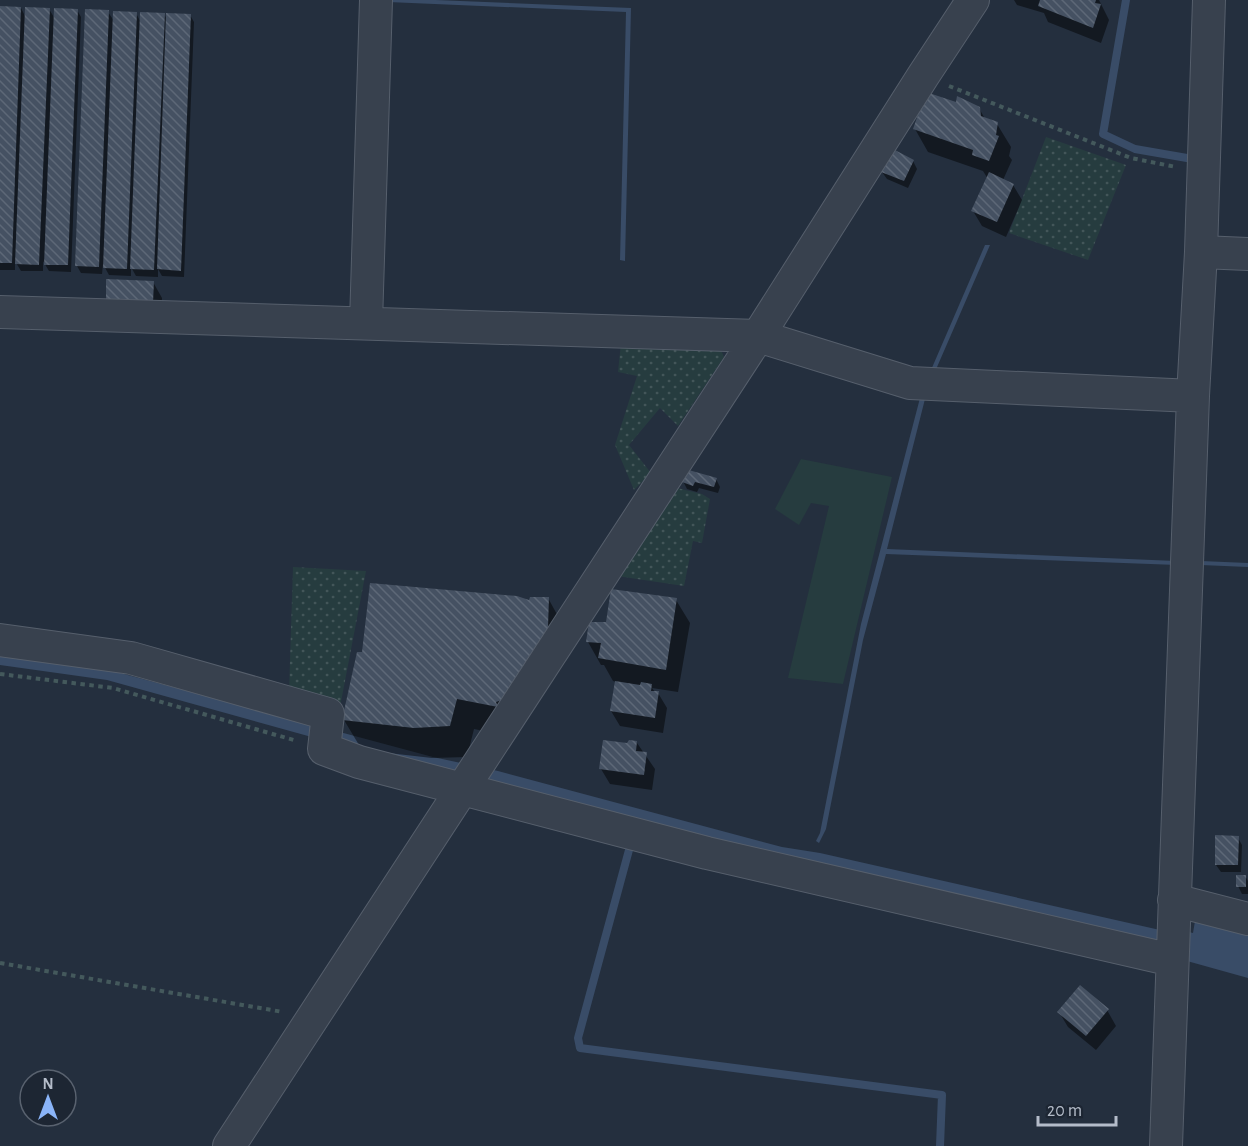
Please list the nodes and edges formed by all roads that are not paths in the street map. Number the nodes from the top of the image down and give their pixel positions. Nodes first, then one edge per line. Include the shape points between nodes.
1 (376, 0) edge
2 (974, 0) edge
3 (1209, 0) edge
4 (1201, 252) junction
5 (1248, 254) edge
6 (0, 312) edge
7 (366, 323) junction
8 (758, 336) junction
9 (1193, 396) junction
10 (0, 640) edge
11 (461, 788) junction
12 (1174, 900) junction
13 (1248, 919) edge
14 (1172, 960) junction
15 (229, 1146) edge
16 (1166, 1146) edge

1 - 7 street
2 - 8 street
3 - 4 street
4 - 5 street
4 - 9 street
6 - 7 street
7 - 8 street
8 - 9 street via 910,383
8 - 11 street
9 - 12 street
10 - 11 street via 131,658 328,714 324,749
11 - 14 street via 707,854
11 - 15 street
12 - 13 street
12 - 14 street
14 - 16 street

